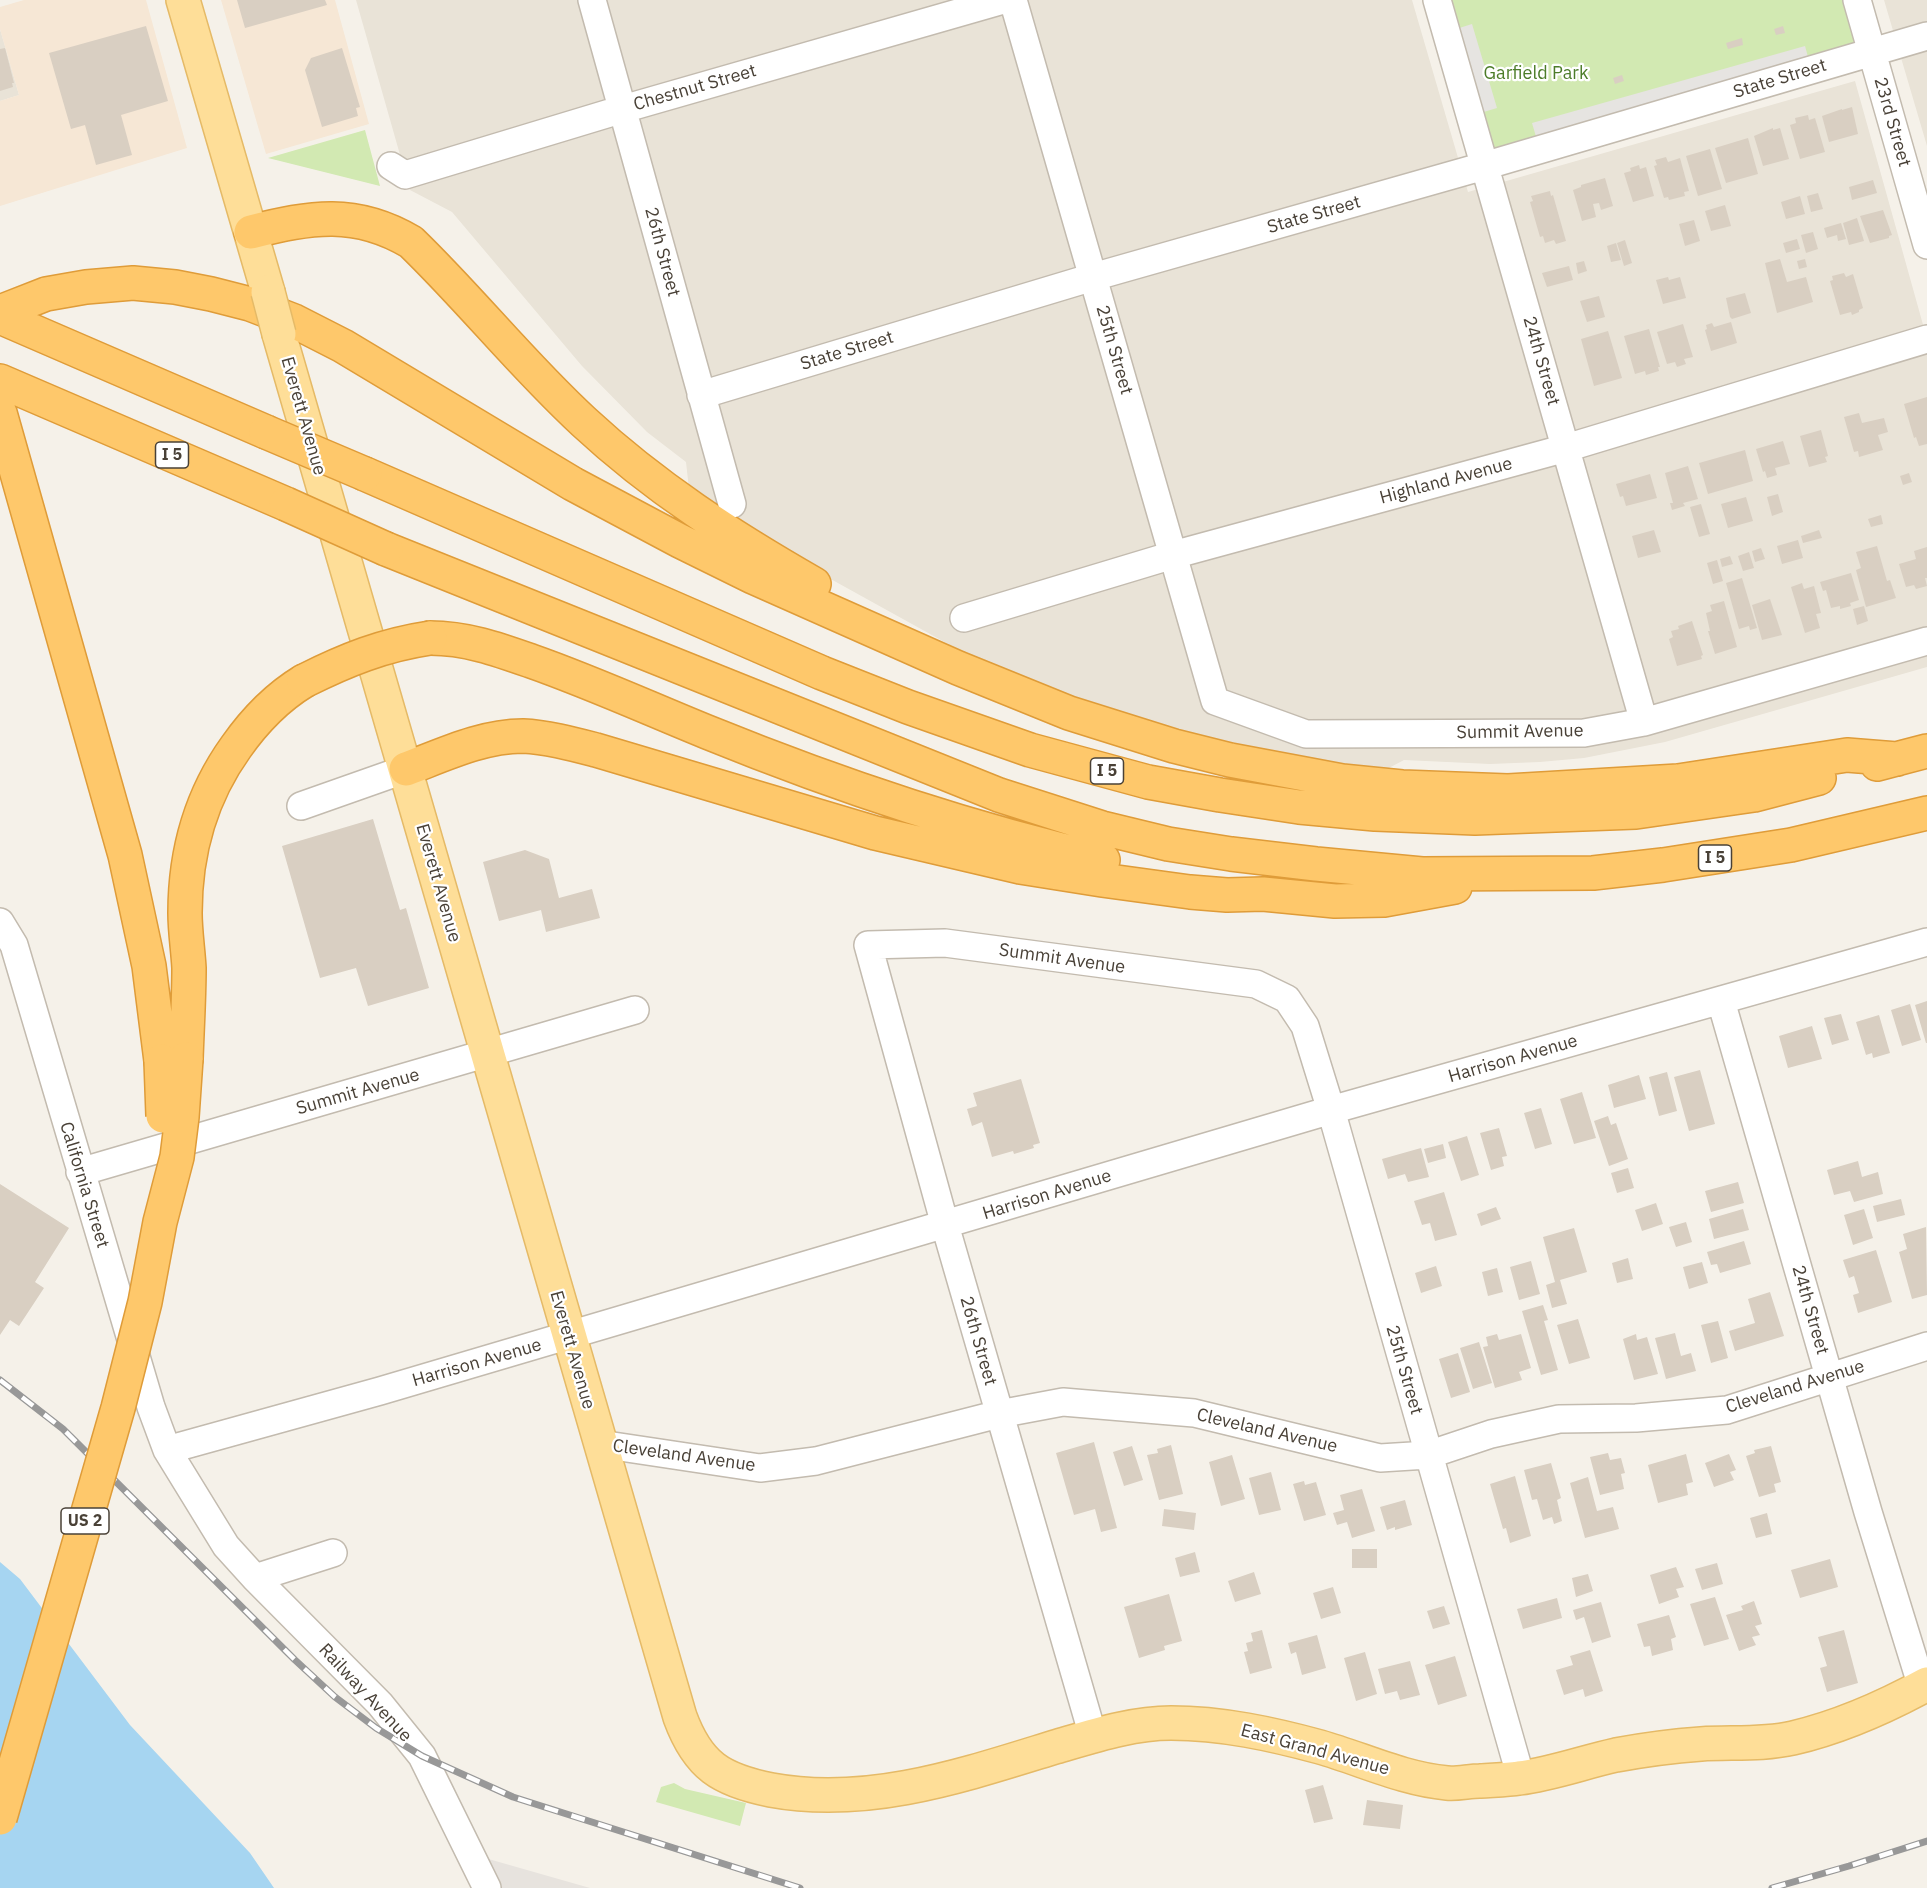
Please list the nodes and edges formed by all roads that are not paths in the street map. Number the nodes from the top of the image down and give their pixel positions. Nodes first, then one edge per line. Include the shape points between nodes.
1 (183, 0) edge
2 (592, 0) edge
3 (1003, 0) edge
4 (1013, 0) edge
5 (1437, 0) edge
6 (1857, 0) edge
7 (1927, 36) edge
8 (1871, 52) junction
9 (623, 109) junction
10 (391, 166) dead end
11 (1484, 166) junction
12 (251, 232) junction
13 (1927, 245) edge
14 (1093, 277) junction
15 (0, 312) edge
16 (0, 317) edge
17 (1927, 339) edge
18 (0, 381) edge
19 (701, 394) junction
20 (0, 413) edge
21 (1566, 448) junction
22 (0, 486) edge
23 (732, 504) dead end
24 (1173, 555) junction
25 (964, 618) dead end
26 (61, 632) junction
27 (1927, 641) edge
28 (958, 668) junction
29 (1215, 701) joint
30 (1644, 722) junction
31 (1912, 755) edge
32 (406, 769) junction
33 (301, 806) dead end
34 (1927, 813) edge
35 (1512, 873) junction
36 (1263, 894) junction
37 (0, 922) edge
38 (1927, 942) edge
39 (868, 945) joint
40 (1256, 984) joint
41 (1721, 1001) junction
42 (635, 1010) dead end
43 (486, 1055) junction
44 (174, 1060) junction
45 (1331, 1110) junction
46 (80, 1172) junction
47 (945, 1225) junction
48 (568, 1336) junction
49 (1927, 1346) edge
50 (1829, 1377) junction
51 (999, 1414) junction
52 (600, 1444) junction
53 (167, 1450) junction
54 (1428, 1455) junction
55 (333, 1554) dead end
56 (255, 1578) junction
57 (1924, 1686) edge
58 (1093, 1736) junction
59 (704, 1761) joint
60 (1521, 1778) junction
61 (0, 1818) edge
62 (487, 1888) edge

1 - 12 main road, Everett Avenue
2 - 9 street, 26th Street
3 - 9 street, Chestnut Street
4 - 14 street, 25th Street
5 - 11 street, 24th Street
6 - 8 street, 23rd Street
7 - 8 street, State Street
8 - 11 street, State Street
8 - 13 street, 23rd Street
9 - 10 street, Chestnut Street via 405,175
9 - 19 street, 26th Street
11 - 14 street, State Street
11 - 21 street, 24th Street
12 - 28 highway via 301,220 329,219 380,226 411,242 558,398 668,492 754,549
12 - 32 main road, Everett Avenue, bridge
14 - 19 street, State Street
14 - 24 street, 25th Street
15 - 28 highway via 46,294 133,284 175,287 250,304 343,346 573,484 680,541
16 - 31 highway, I 5, bridge via 822,673 989,736 1148,782 1299,807 1475,818 1636,812 1754,795
17 - 21 street, Highland Avenue
18 - 35 highway, I 5, bridge via 386,549 999,795 1102,828 1189,847 1422,874
19 - 23 street, 26th Street
20 - 26 highway
21 - 24 street, Highland Avenue
21 - 30 street, 24th Street
22 - 26 highway
24 - 25 street, Highland Avenue
24 - 29 street, 25th Street
26 - 44 highway via 124,855 155,999
27 - 30 street, Summit Avenue
28 - 31 highway via 1069,713 1174,746 1301,774 1402,787 1508,791 1678,781 1846,755
29 - 30 street, Summit Avenue via 1306,734 1584,733
32 - 33 street
32 - 36 highway via 480,742 525,736 596,750 875,833 1020,867 1190,892
32 - 43 main road, Everett Avenue
34 - 35 highway, I 5 via 1726,857 1593,873
35 - 36 highway via 1384,900 1335,901
36 - 44 highway, bridge via 1056,849 952,818 755,750 581,678 469,641 430,638 377,649 304,681 270,705 219,771 196,822 191,845 185,914 189,967
37 - 46 street, California Street via 14,945
38 - 41 street, Harrison Avenue
39 - 40 street, Summit Avenue via 945,943
39 - 47 street, 26th Street
40 - 45 street, 25th Street via 1287,999 1305,1026
41 - 45 street, Harrison Avenue
41 - 50 street, 24th Street
42 - 43 street, Summit Avenue
43 - 46 street, Summit Avenue
43 - 48 main road, Everett Avenue
44 - 61 highway, US 2, bridge via 164,1133 160,1222 145,1302
45 - 47 street, Harrison Avenue
45 - 54 street, 25th Street
46 - 53 street, California Street
47 - 48 street, Harrison Avenue
47 - 51 street, 26th Street
48 - 52 main road, Everett Avenue
48 - 53 street, Harrison Avenue
49 - 50 street, Cleveland Avenue
50 - 54 street, Cleveland Avenue via 1727,1410 1636,1418 1559,1419 1491,1434
50 - 57 street, 24th Street via 1873,1531
51 - 52 street, Cleveland Avenue via 816,1461 760,1467
51 - 54 street, Cleveland Avenue via 1063,1402 1118,1405 1194,1413 1380,1458
51 - 58 street, 26th Street
52 - 59 main road, Everett Avenue via 680,1717 687,1737
53 - 56 street, Railway Avenue via 226,1546
54 - 60 street, 25th Street
55 - 56 street
56 - 62 street, Railway Avenue via 380,1704 422,1756
57 - 60 main road, East Grand Avenue via 1858,1718 1792,1738 1618,1755
58 - 59 main road, East Grand Avenue via 943,1780 855,1794 796,1794 752,1786 722,1775
58 - 60 main road, East Grand Avenue via 1148,1725 1206,1724 1245,1729 1321,1748 1385,1770 1448,1783

